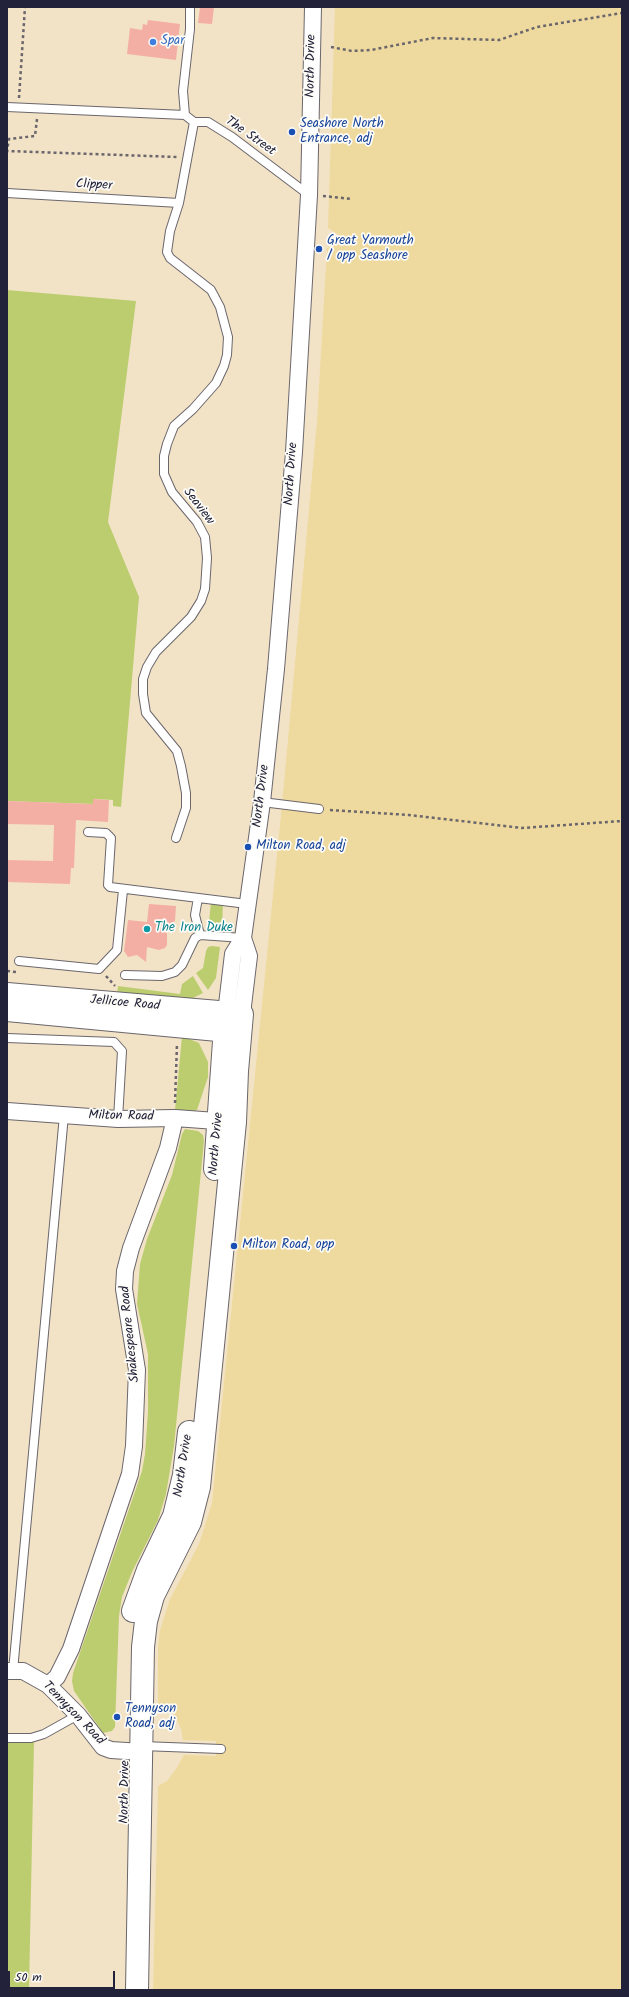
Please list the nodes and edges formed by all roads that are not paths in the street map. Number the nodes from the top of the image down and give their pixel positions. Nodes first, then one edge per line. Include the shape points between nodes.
1 (190, 7) edge
2 (313, 7) edge
3 (7, 107) edge
4 (185, 115) junction
5 (194, 122) junction
6 (7, 193) edge
7 (309, 194) junction
8 (179, 203) junction
9 (262, 802) junction
10 (319, 809) road end
11 (88, 832) dead end
12 (176, 838) dead end
13 (123, 890) junction
14 (198, 898) junction
15 (247, 904) junction
16 (200, 935) junction
17 (243, 938) junction
18 (19, 961) dead end
19 (125, 975) dead end
20 (7, 994) edge
21 (7, 1010) edge
22 (233, 1023) junction
23 (7, 1038) edge
24 (7, 1111) edge
25 (64, 1115) junction
26 (175, 1118) junction
27 (118, 1119) junction
28 (228, 1121) junction
29 (10, 1671) edge
30 (48, 1685) junction
31 (78, 1715) junction
32 (7, 1738) edge
33 (137, 1749) junction
34 (221, 1749) dead end
35 (123, 1990) edge
36 (137, 1990) edge

1 - 4 lane via 183,91
2 - 7 street, North Drive
3 - 4 lane
4 - 5 lane, The Street
5 - 7 lane, The Street via 208,122 232,137
5 - 8 lane
6 - 8 lane, Clipper
7 - 9 street, North Drive via 288,526
8 - 12 lane, Seaview via 170,231 170,258 211,290 220,307 228,337 224,366 216,383 174,426 164,456 164,474 172,492 197,522 205,537 207,558 205,589 201,601 191,617 156,652 143,680 146,712 177,751 181,766 186,808
9 - 10 lane
9 - 15 street, North Drive
11 - 13 lane via 109,834 111,843 108,885
13 - 14 lane
13 - 18 lane via 117,950 99,969
14 - 15 lane
14 - 16 lane via 195,915
15 - 17 street, North Drive
16 - 17 lane
16 - 19 lane via 195,938 175,972 162,976
17 - 22 street, North Drive via 249,956
20 - 22 street, Jellicoe Road
21 - 22 street, Jellicoe Road via 179,1026
22 - 28 street, North Drive
23 - 27 lane via 114,1042 122,1051
24 - 25 street, Milton Road
25 - 27 street, Milton Road
25 - 29 lane
26 - 27 street, Milton Road
26 - 28 street, Milton Road
26 - 30 street, Shakespeare Road via 168,1148 125,1271 124,1289 137,1370 130,1474 71,1649 57,1677
28 - 33 street, North Drive via 199,1487 190,1522 153,1596 146,1621
29 - 30 street, Tennyson Road via 23,1671
30 - 31 street, Tennyson Road
31 - 32 lane via 32,1738
31 - 33 street, Tennyson Road via 103,1747 111,1750
33 - 34 lane
33 - 35 street, North Drive
33 - 36 street, North Drive

